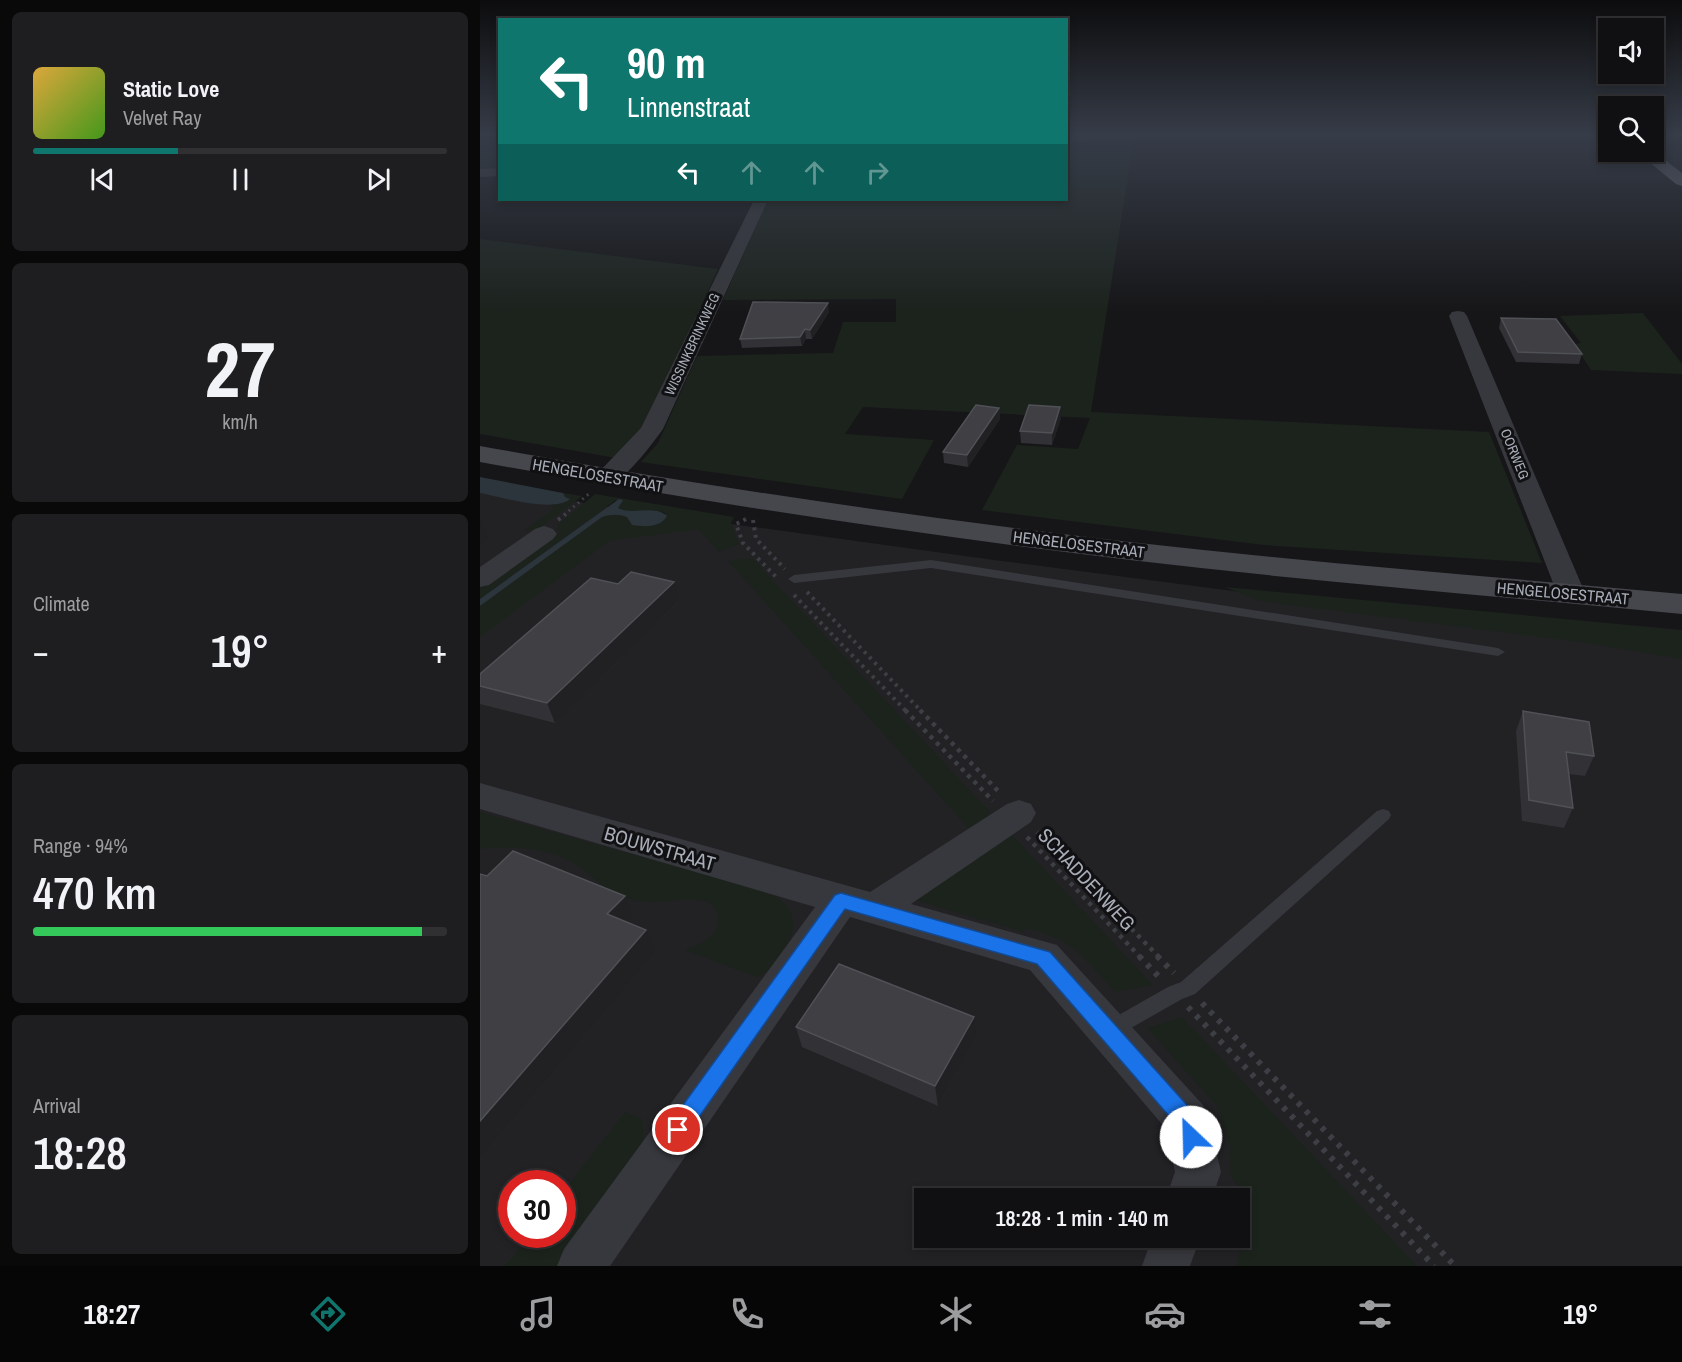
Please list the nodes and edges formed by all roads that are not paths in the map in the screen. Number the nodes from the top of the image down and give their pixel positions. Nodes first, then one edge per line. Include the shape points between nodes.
1 (761, 201) edge
2 (1458, 316) dead end
3 (480, 454) edge
4 (600, 483) junction
5 (544, 534) road end
6 (480, 579) edge
7 (789, 582) road end
8 (1571, 593) junction
9 (1682, 604) edge
10 (1498, 652) dead end
11 (480, 796) edge
12 (1383, 815) dead end
13 (1014, 816) road end
14 (858, 905) junction
15 (1108, 1031) junction
16 (1192, 1188) edge
17 (1172, 1248) edge
18 (581, 1266) edge
19 (1166, 1266) edge

1 - 4 street, WISSINKBRINKWEG via 652,429
2 - 8 street, OORWEG
3 - 4 main road, HENGELOSESTRAAT
4 - 8 main road, HENGELOSESTRAAT via 1130,551
5 - 6 street
7 - 10 lane via 931,564
8 - 9 main road, HENGELOSESTRAAT
11 - 14 street, BOUWSTRAAT
12 - 15 lane via 1181,990
13 - 14 street
14 - 15 street, BOUWSTRAAT via 1043,957
14 - 18 street
15 - 16 street, BOUWSTRAAT via 1187,1120 1198,1172
17 - 19 street

